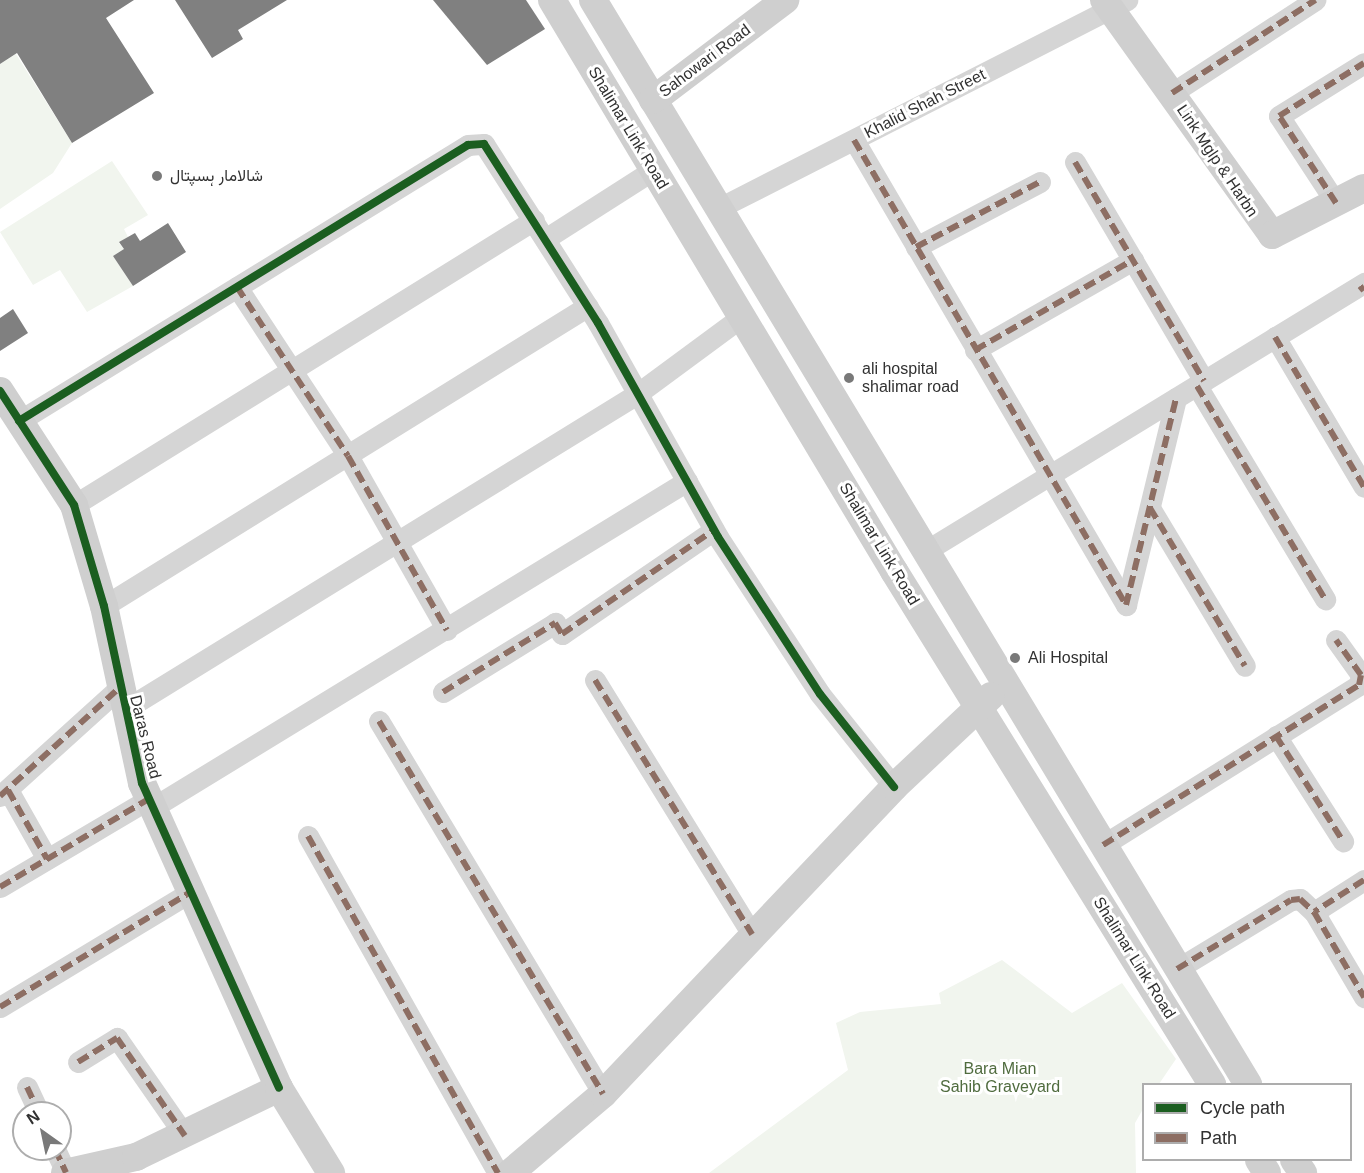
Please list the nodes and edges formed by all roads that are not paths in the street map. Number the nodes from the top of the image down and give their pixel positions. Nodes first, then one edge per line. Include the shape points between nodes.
1 (552, 0) edge
2 (592, 0) edge
3 (785, 0) edge
4 (1315, 0) edge
5 (1114, 3) edge
6 (1364, 63) edge
7 (1172, 93) junction
8 (653, 100) junction
9 (854, 140) junction
10 (1075, 162) dead end
11 (653, 170) junction
12 (1040, 182) dead end
13 (1364, 188) edge
14 (1336, 203) junction
15 (721, 207) junction
16 (534, 220) junction
17 (545, 239) junction
18 (916, 247) junction
19 (1133, 260) junction
20 (1363, 286) edge
21 (237, 287) junction
22 (588, 306) junction
23 (744, 315) junction
24 (1275, 337) junction
25 (975, 350) junction
26 (292, 370) junction
27 (1201, 383) junction
28 (0, 391) edge
29 (638, 394) junction
30 (1176, 398) junction
31 (19, 421) junction
32 (348, 456) junction
33 (1047, 477) junction
34 (687, 481) junction
35 (1363, 485) edge
36 (74, 505) junction
37 (1149, 508) junction
38 (714, 530) junction
39 (394, 544) junction
40 (924, 552) junction
41 (1325, 599) dead end
42 (104, 606) junction
43 (447, 630) junction
44 (1336, 640) dead end
45 (1245, 666) dead end
46 (595, 680) dead end
47 (1005, 688) junction
48 (443, 692) dead end
49 (122, 698) junction
50 (977, 705) junction
51 (379, 721) dead end
52 (1276, 736) junction
53 (894, 787) junction
54 (4, 793) edge
55 (150, 803) junction
56 (308, 836) dead end
57 (1343, 841) dead end
58 (1103, 845) junction
59 (47, 859) junction
60 (1364, 880) edge
61 (0, 887) edge
62 (189, 893) junction
63 (1314, 912) junction
64 (752, 934) junction
65 (1177, 969) junction
66 (1364, 997) edge
67 (0, 1007) edge
68 (78, 1062) dead end
69 (1211, 1083) edge
70 (1247, 1083) edge
71 (27, 1088) dead end
72 (279, 1088) junction
73 (603, 1094) junction
74 (33, 1101) edge
75 (185, 1136) junction
76 (65, 1173) edge
77 (331, 1173) edge
78 (498, 1173) edge
79 (510, 1173) edge

1 - 11 main road, Shalimar Link Road
2 - 8 main road, Shalimar Link Road
3 - 8 main road, Sahowari Road
4 - 7 street
5 - 7 main road, Link Mglp & Harbn
5 - 9 street, Khalid Shah Street
6 - 14 street via 1279,116
7 - 14 main road, Link Mglp & Harbn via 1272,236
8 - 15 main road, Shalimar Link Road
9 - 15 street, Khalid Shah Street
9 - 18 street
10 - 19 street
11 - 17 street
11 - 23 main road, Shalimar Link Road
12 - 18 street
13 - 14 main road, Link Mglp & Harbn
15 - 40 main road, Shalimar Link Road
16 - 17 street
16 - 21 street via 495,155 484,144 468,145
16 - 26 street
17 - 22 street
18 - 25 street
19 - 25 street
19 - 27 street
20 - 24 street
21 - 26 street
21 - 31 street
22 - 29 street
22 - 32 street
23 - 29 street
23 - 50 main road, Shalimar Link Road
24 - 27 street
24 - 35 street
25 - 33 street
26 - 32 street
26 - 36 street
27 - 30 street
27 - 41 street
28 - 31 main road, Daras Road
29 - 34 street
29 - 39 street
30 - 33 street
30 - 37 street
31 - 36 main road, Daras Road
32 - 39 street
32 - 42 street
33 - 37 street via 1126,605
33 - 40 street
34 - 38 street
34 - 43 street
36 - 42 main road, Daras Road
37 - 45 street
38 - 48 street via 562,634 555,623
38 - 53 street via 820,693
39 - 43 street
39 - 49 street
40 - 47 main road, Shalimar Link Road
42 - 49 main road, Daras Road
43 - 55 street
44 - 52 street via 1363,681
46 - 64 street
47 - 50 main road
47 - 58 main road, Shalimar Link Road
49 - 54 street
49 - 55 main road, Daras Road
50 - 53 main road
50 - 69 main road, Shalimar Link Road
51 - 73 street
52 - 57 street
52 - 58 street
53 - 64 main road
54 - 59 street
55 - 59 street
55 - 62 main road, Daras Road
56 - 78 street
58 - 65 main road, Shalimar Link Road
59 - 61 street
60 - 63 street
62 - 67 street
62 - 72 main road, Daras Road
63 - 65 street via 1296,898
63 - 66 street
64 - 73 main road
65 - 70 main road, Shalimar Link Road
68 - 75 street via 117,1038
71 - 74 street
72 - 75 main road
72 - 77 main road, Daras Road
73 - 79 main road
75 - 76 main road via 136,1157

